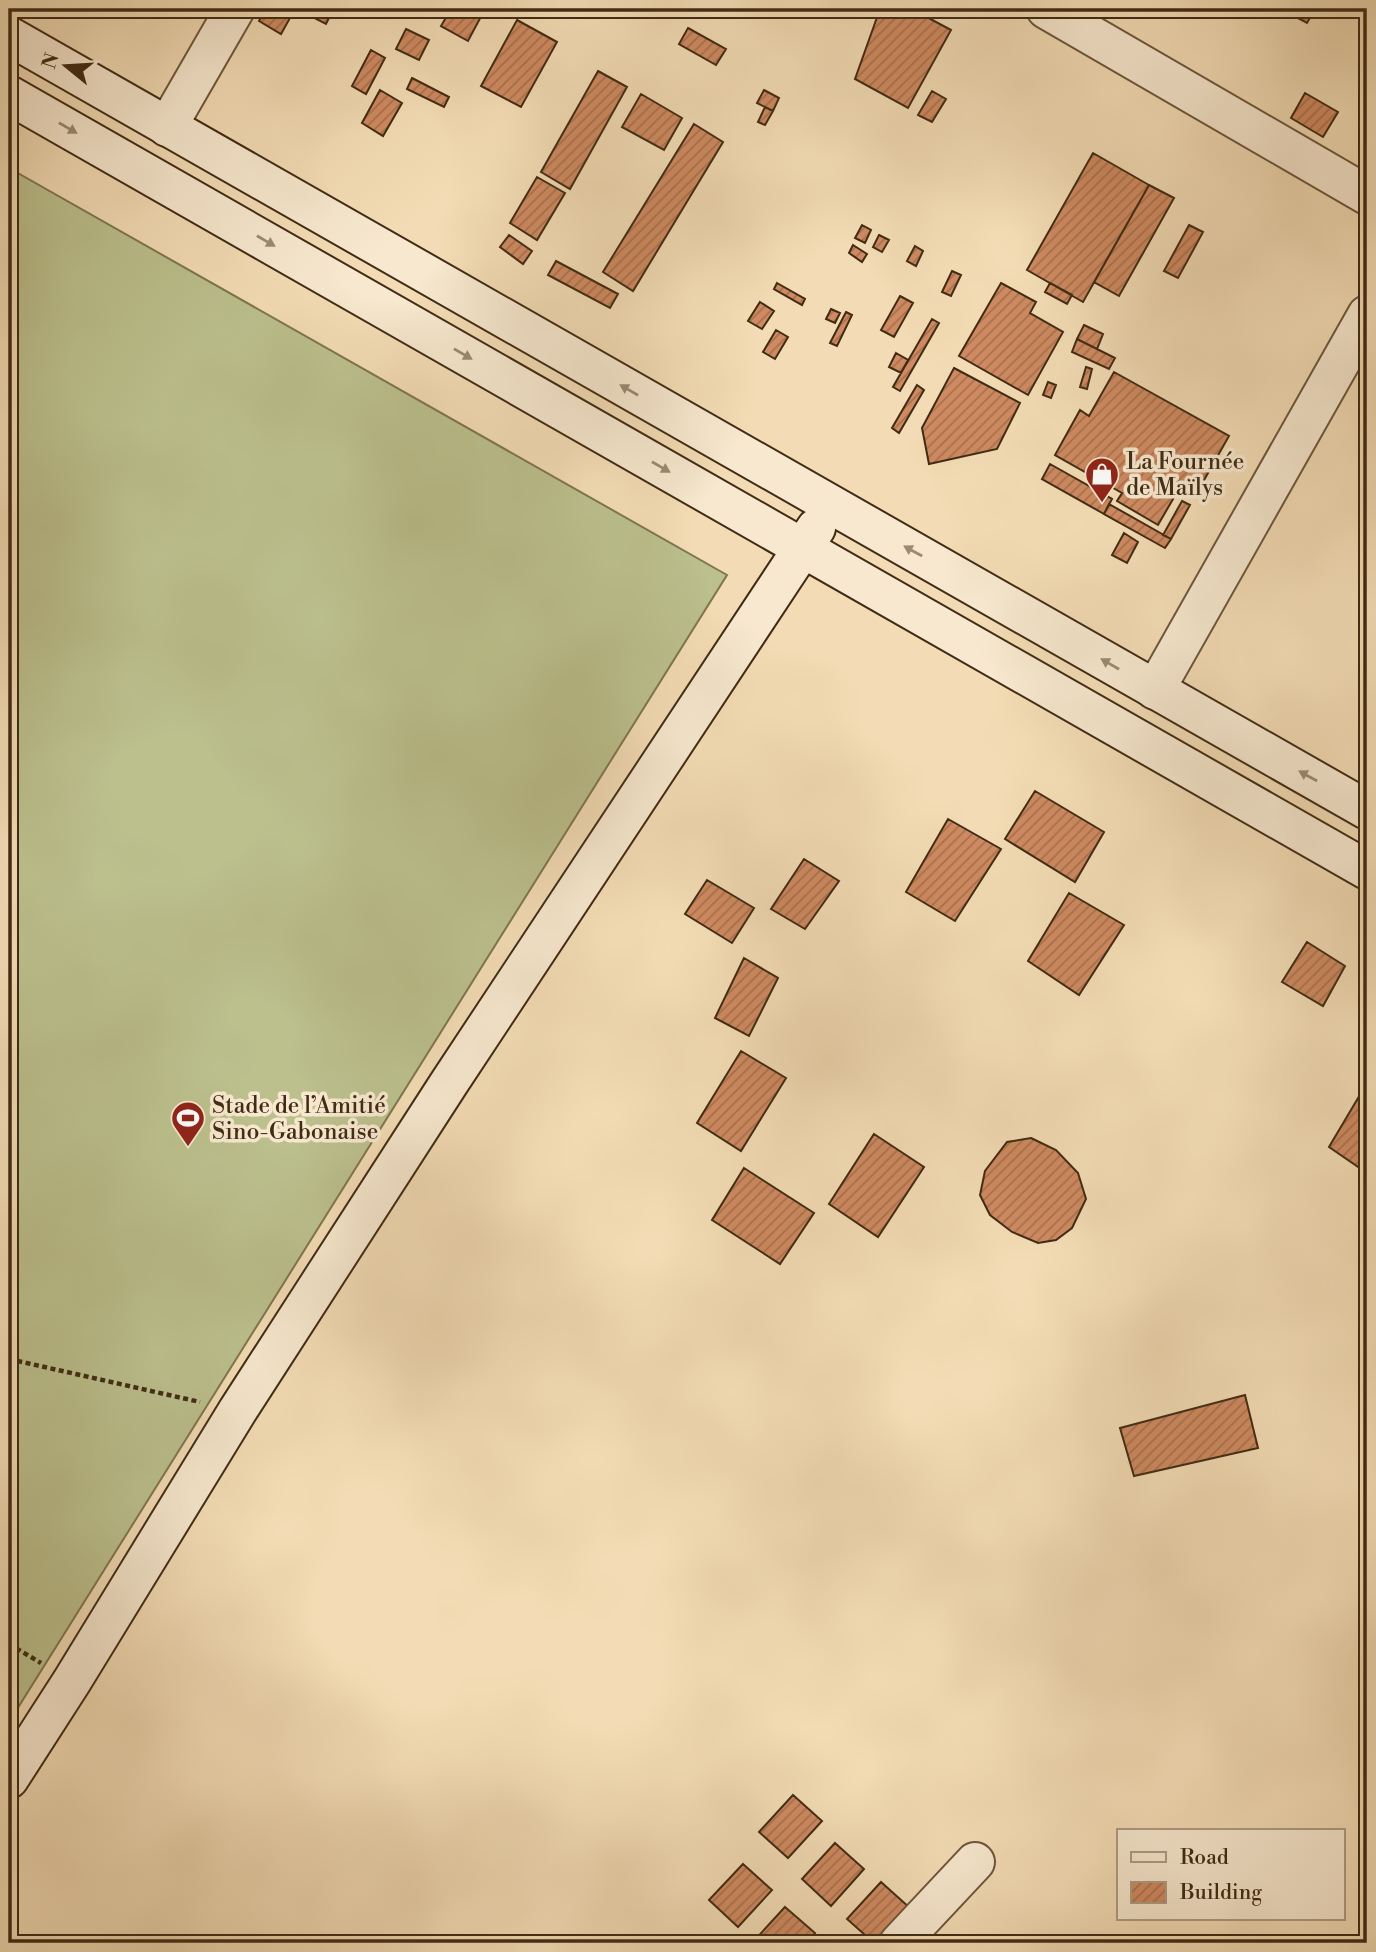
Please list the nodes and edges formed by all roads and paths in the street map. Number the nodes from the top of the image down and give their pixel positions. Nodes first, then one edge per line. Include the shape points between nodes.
1 (235, 9) edge
2 (1046, 9) edge
3 (9, 36) edge
4 (9, 95) edge
5 (167, 127) junction
6 (1367, 195) edge
7 (1367, 315) edge
8 (831, 505) junction
9 (803, 547) junction
10 (1155, 690) junction
11 (1367, 810) edge
12 (1367, 870) edge
13 (9, 1359) edge
14 (238, 1410) junction
15 (9, 1779) edge
16 (975, 1862) dead end
17 (899, 1943) edge

1 - 5 street
2 - 6 street
3 - 5 street
4 -> 9 street
8 -> 5 street
7 - 10 street
8 - 9 street
10 -> 8 street
9 - 12 street
9 - 14 street
11 -> 10 street
13 - 14 path
14 - 15 street
16 - 17 street

